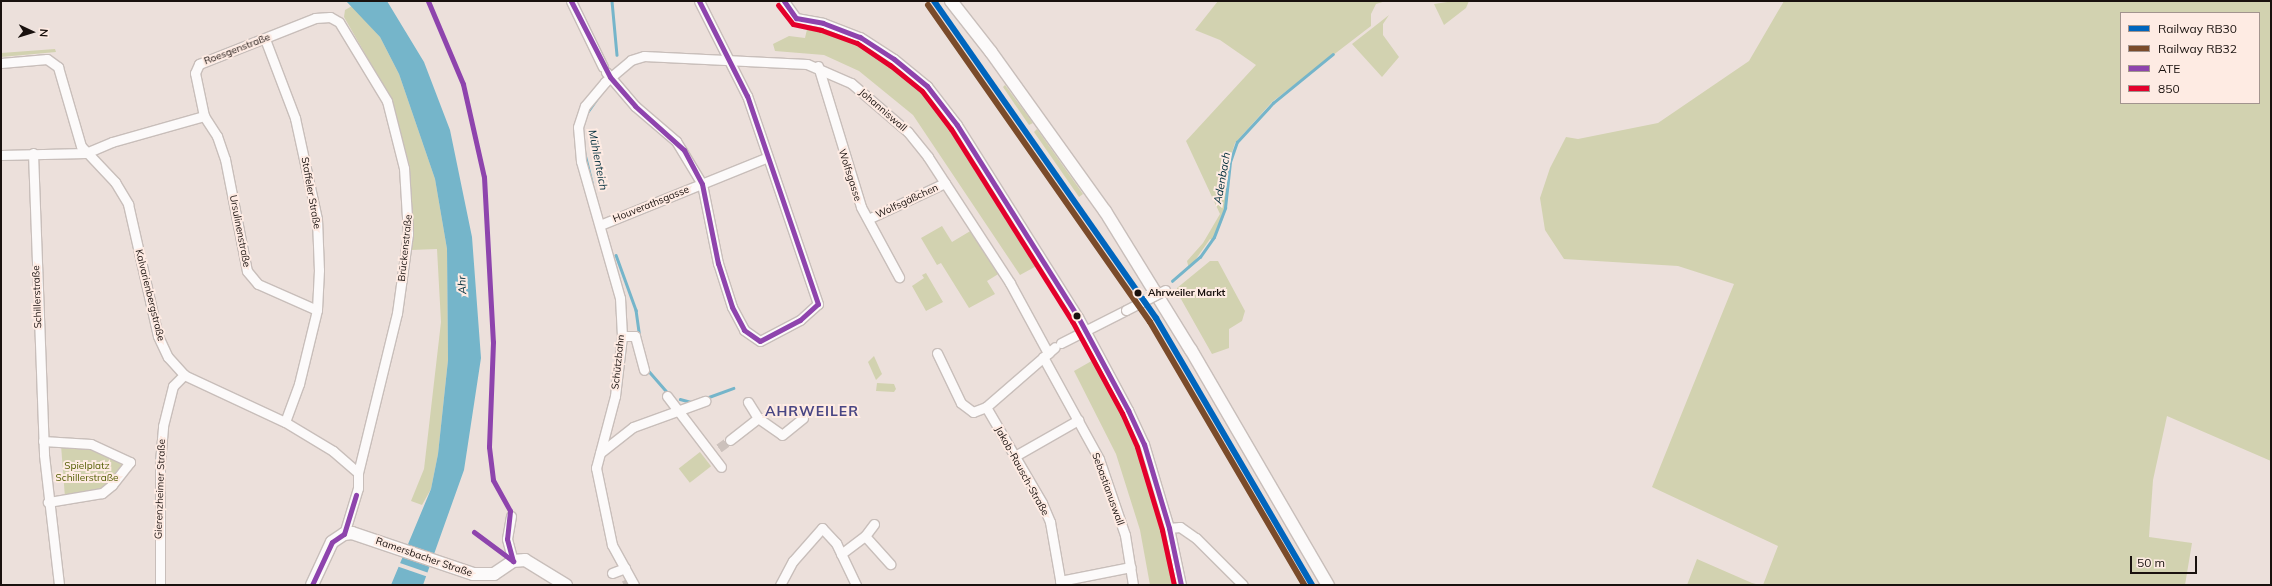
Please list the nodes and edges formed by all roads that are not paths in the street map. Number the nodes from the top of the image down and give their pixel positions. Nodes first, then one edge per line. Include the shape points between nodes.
1 (571, 1) edge
2 (699, 1) edge
3 (784, 1) edge
4 (951, 1) edge
5 (330, 17) joint
6 (265, 39) junction
7 (727, 59) junction
8 (1, 63) edge
9 (818, 66) junction
10 (606, 72) junction
11 (204, 116) junction
12 (33, 153) junction
13 (86, 153) junction
14 (1, 155) edge
15 (766, 158) junction
16 (945, 183) junction
17 (702, 184) junction
18 (868, 219) junction
19 (600, 225) junction
20 (899, 277) dead end
21 (1167, 289) dead end
22 (317, 310) junction
23 (1085, 331) junction
24 (622, 336) junction
25 (1052, 350) junction
26 (937, 353) dead end
27 (644, 370) dead end
28 (184, 375) junction
29 (667, 396) dead end
30 (705, 401) dead end
31 (748, 402) dead end
32 (986, 407) junction
33 (681, 411) junction
34 (758, 418) junction
35 (803, 418) dead end
36 (1078, 420) junction
37 (285, 422) junction
38 (730, 440) tunnel mouth
39 (43, 441) junction
40 (599, 454) junction
41 (1015, 456) junction
42 (721, 467) dead end
43 (358, 472) junction
44 (48, 502) junction
45 (511, 516) dead end
46 (874, 524) dead end
47 (1169, 528) junction
48 (344, 534) junction
49 (865, 536) junction
50 (841, 554) junction
51 (513, 561) junction
52 (890, 564) dead end
53 (1131, 567) junction
54 (625, 568) junction
55 (612, 572) dead end
56 (631, 583) edge
57 (1061, 583) edge
58 (59, 585) edge
59 (160, 585) edge
60 (312, 585) edge
61 (566, 585) edge
62 (780, 585) edge
63 (856, 585) edge
64 (1133, 585) edge
65 (1181, 585) edge
66 (1243, 585) edge
67 (1328, 585) edge

1 - 10 street
2 - 7 street
3 - 23 street via 796,18 823,23 860,37 927,86 957,125 1015,214
4 - 67 main road via 1063,150 1109,217 1191,350
5 - 6 street, Roesgenstraße via 314,18
5 - 43 street, Brückenstraße via 339,22 349,34 387,101 404,168 409,204 408,234 397,313
6 - 11 street, Roesgenstraße via 199,64 195,74
6 - 22 street, Staffeler Straße via 296,118 309,174 317,219 320,270
7 - 9 street, Johanniswall
7 - 10 street, Johanniswall via 644,56
7 - 15 street via 747,96
8 - 13 street, Kalvarienbergstraße via 39,59 54,62 62,74 81,146
9 - 16 street, Johanniswall via 852,83 908,132
9 - 18 street, Wolfsgasse via 842,149
10 - 17 street via 635,106 676,141
10 - 19 street, Schützbahn via 585,106 578,127 581,161
11 - 13 street via 112,142
11 - 22 street, Ursulinenstraße via 217,136 225,159 247,271 258,284
12 - 13 street
12 - 14 street
12 - 39 street, Schillerstraße
13 - 28 street, Kalvarienbergstraße via 115,182 128,204 158,336 168,357
15 - 17 street, Houverathsgasse
15 - 17 street via 818,304 800,320 760,341 744,330 732,307 718,264
16 - 18 street, Wolfsgäßchen
16 - 25 street, Johanniswall
17 - 19 street, Houverathsgasse
18 - 20 street, Wolfsgasse
19 - 24 street, Schützbahn via 620,298
21 - 23 street, bridge
22 - 37 street, Staffeler Straße via 299,384
23 - 25 street
23 - 47 street via 1144,444
24 - 27 street via 635,336
24 - 40 street, Schützbahn via 615,396
25 - 32 street
25 - 36 street, Sebastianuswall
26 - 32 street via 961,403 973,412
28 - 37 street, Kalvarienbergstraße
28 - 59 street, Gierenzheimer Straße via 173,386 164,426 160,462
29 - 33 street
30 - 33 street
31 - 34 street
32 - 41 street, Jakob-Rausch-Straße
33 - 40 street via 633,427
33 - 42 street via 715,450
34 - 35 street via 782,435
34 - 38 street
36 - 41 street
36 - 53 street, Sebastianuswall via 1099,459 1125,535
37 - 43 street, Kalvarienbergstraße via 333,451
39 - 44 street, Schillerstraße
39 - 44 street via 91,444 130,462 112,486 102,493
40 - 54 street, Schützbahn via 596,468 610,535
41 - 57 street, Jakob-Rausch-Straße via 1050,522
43 - 48 street via 356,495
44 - 58 street, Schillerstraße
45 - 51 street via 507,539
46 - 49 street
47 - 65 street
47 - 66 street via 1180,527 1196,538
48 - 51 main road, Ramersbacher Straße via 362,535 484,576 494,574
48 - 60 main road via 332,542
49 - 50 street
49 - 52 street
50 - 62 street via 822,528 793,561
50 - 63 street
51 - 61 main road via 525,560
53 - 57 street
53 - 64 street, Sebastianuswall
54 - 55 street
54 - 56 street, Schützbahn

